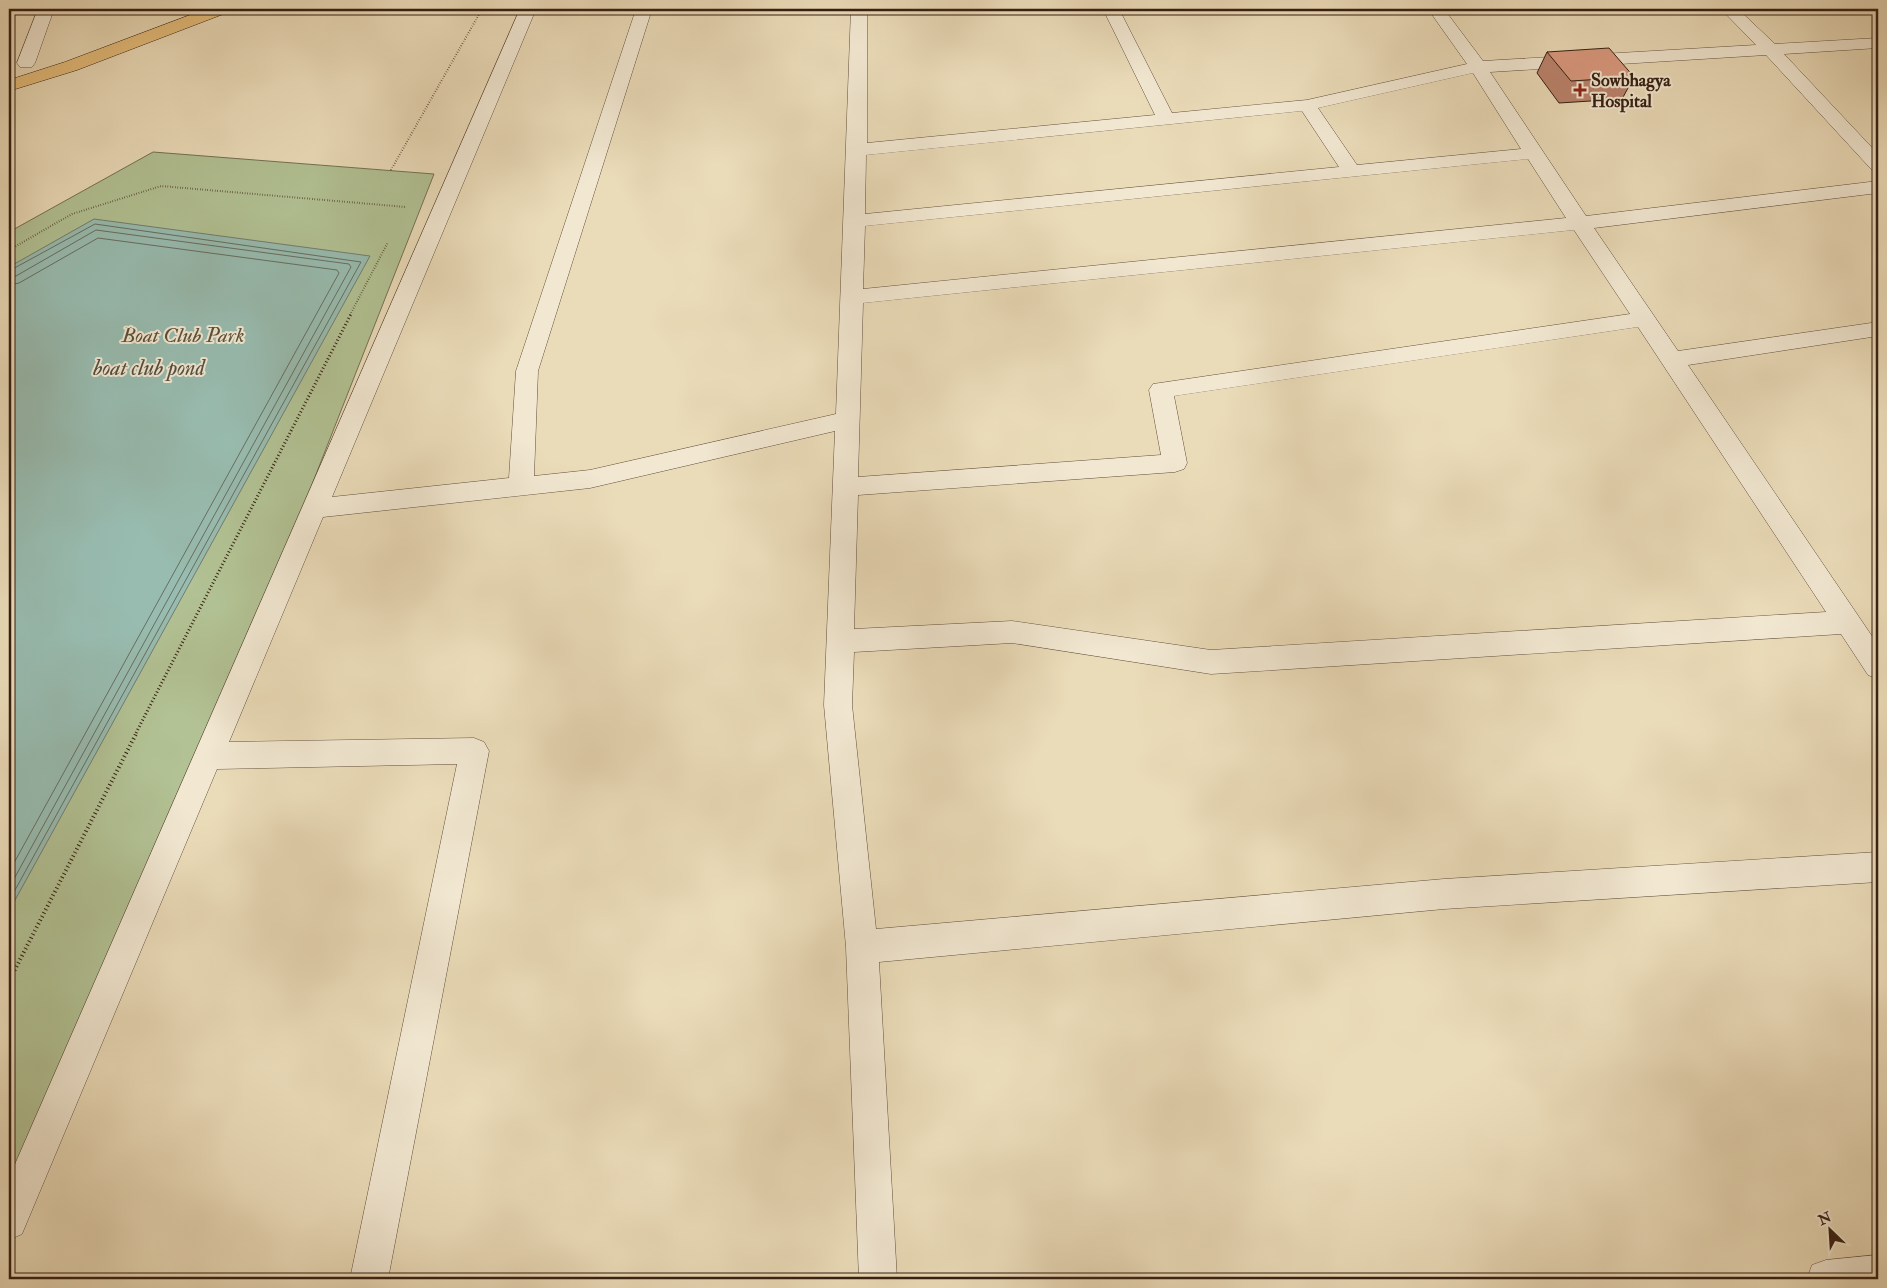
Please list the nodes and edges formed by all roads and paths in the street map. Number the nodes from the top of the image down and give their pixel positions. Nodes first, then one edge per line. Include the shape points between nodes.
1 (46, 9) edge
2 (176, 9) edge
3 (220, 9) edge
4 (482, 9) edge
5 (528, 9) edge
6 (644, 9) edge
7 (859, 9) edge
8 (1111, 9) edge
9 (1436, 9) edge
10 (1729, 9) edge
11 (1878, 43) edge
12 (80, 44) dead end
13 (1769, 48) junction
14 (44, 57) dead end
15 (26, 63) junction
16 (9, 67) edge
17 (1478, 67) junction
18 (9, 86) edge
19 (1308, 105) junction
20 (1166, 119) junction
21 (857, 150) junction
22 (1533, 153) junction
23 (1878, 165) edge
24 (391, 170) dead end
25 (1352, 171) junction
26 (1878, 187) edge
27 (401, 216) dead end
28 (855, 221) junction
29 (1580, 223) junction
30 (392, 234) dead end
31 (9, 250) edge
32 (852, 298) junction
33 (1645, 319) junction
34 (1878, 329) edge
35 (1672, 360) junction
36 (848, 420) junction
37 (521, 486) junction
38 (846, 486) junction
39 (314, 508) junction
40 (1848, 622) junction
41 (841, 641) junction
42 (1878, 667) edge
43 (208, 756) junction
44 (1878, 867) edge
45 (862, 947) junction
46 (9, 981) edge
47 (9, 1221) edge
48 (1878, 1274) edge
49 (369, 1279) edge
50 (878, 1279) edge
51 (1826, 1279) edge

1 - 15 street
2 - 12 main road
3 - 18 main road
4 - 24 path
5 - 39 street
6 - 37 street via 526,371
7 - 21 street
8 - 20 street
9 - 17 street
10 - 13 street
11 - 13 street
13 - 17 street
13 - 23 street
14 - 15 main road
15 - 16 main road
17 - 19 street
17 - 22 street
19 - 20 street
19 - 25 street
20 - 21 street
21 - 28 street
22 - 25 street
22 - 29 street
25 - 28 street
26 - 29 street
27 - 31 path via 406,207 161,186 72,214
28 - 32 street
29 - 32 street
29 - 33 street
30 - 46 path
32 - 36 street
33 - 35 street
33 - 38 street via 1161,390 1175,463
34 - 35 street
35 - 40 street
36 - 37 street via 590,479
36 - 38 street
37 - 39 street
38 - 41 street
39 - 43 street
40 - 41 street via 1211,662 1012,632
40 - 42 street
41 - 45 street via 838,705
43 - 47 street
43 - 49 street via 474,751
44 - 45 street via 1444,894
45 - 50 street
48 - 51 street

